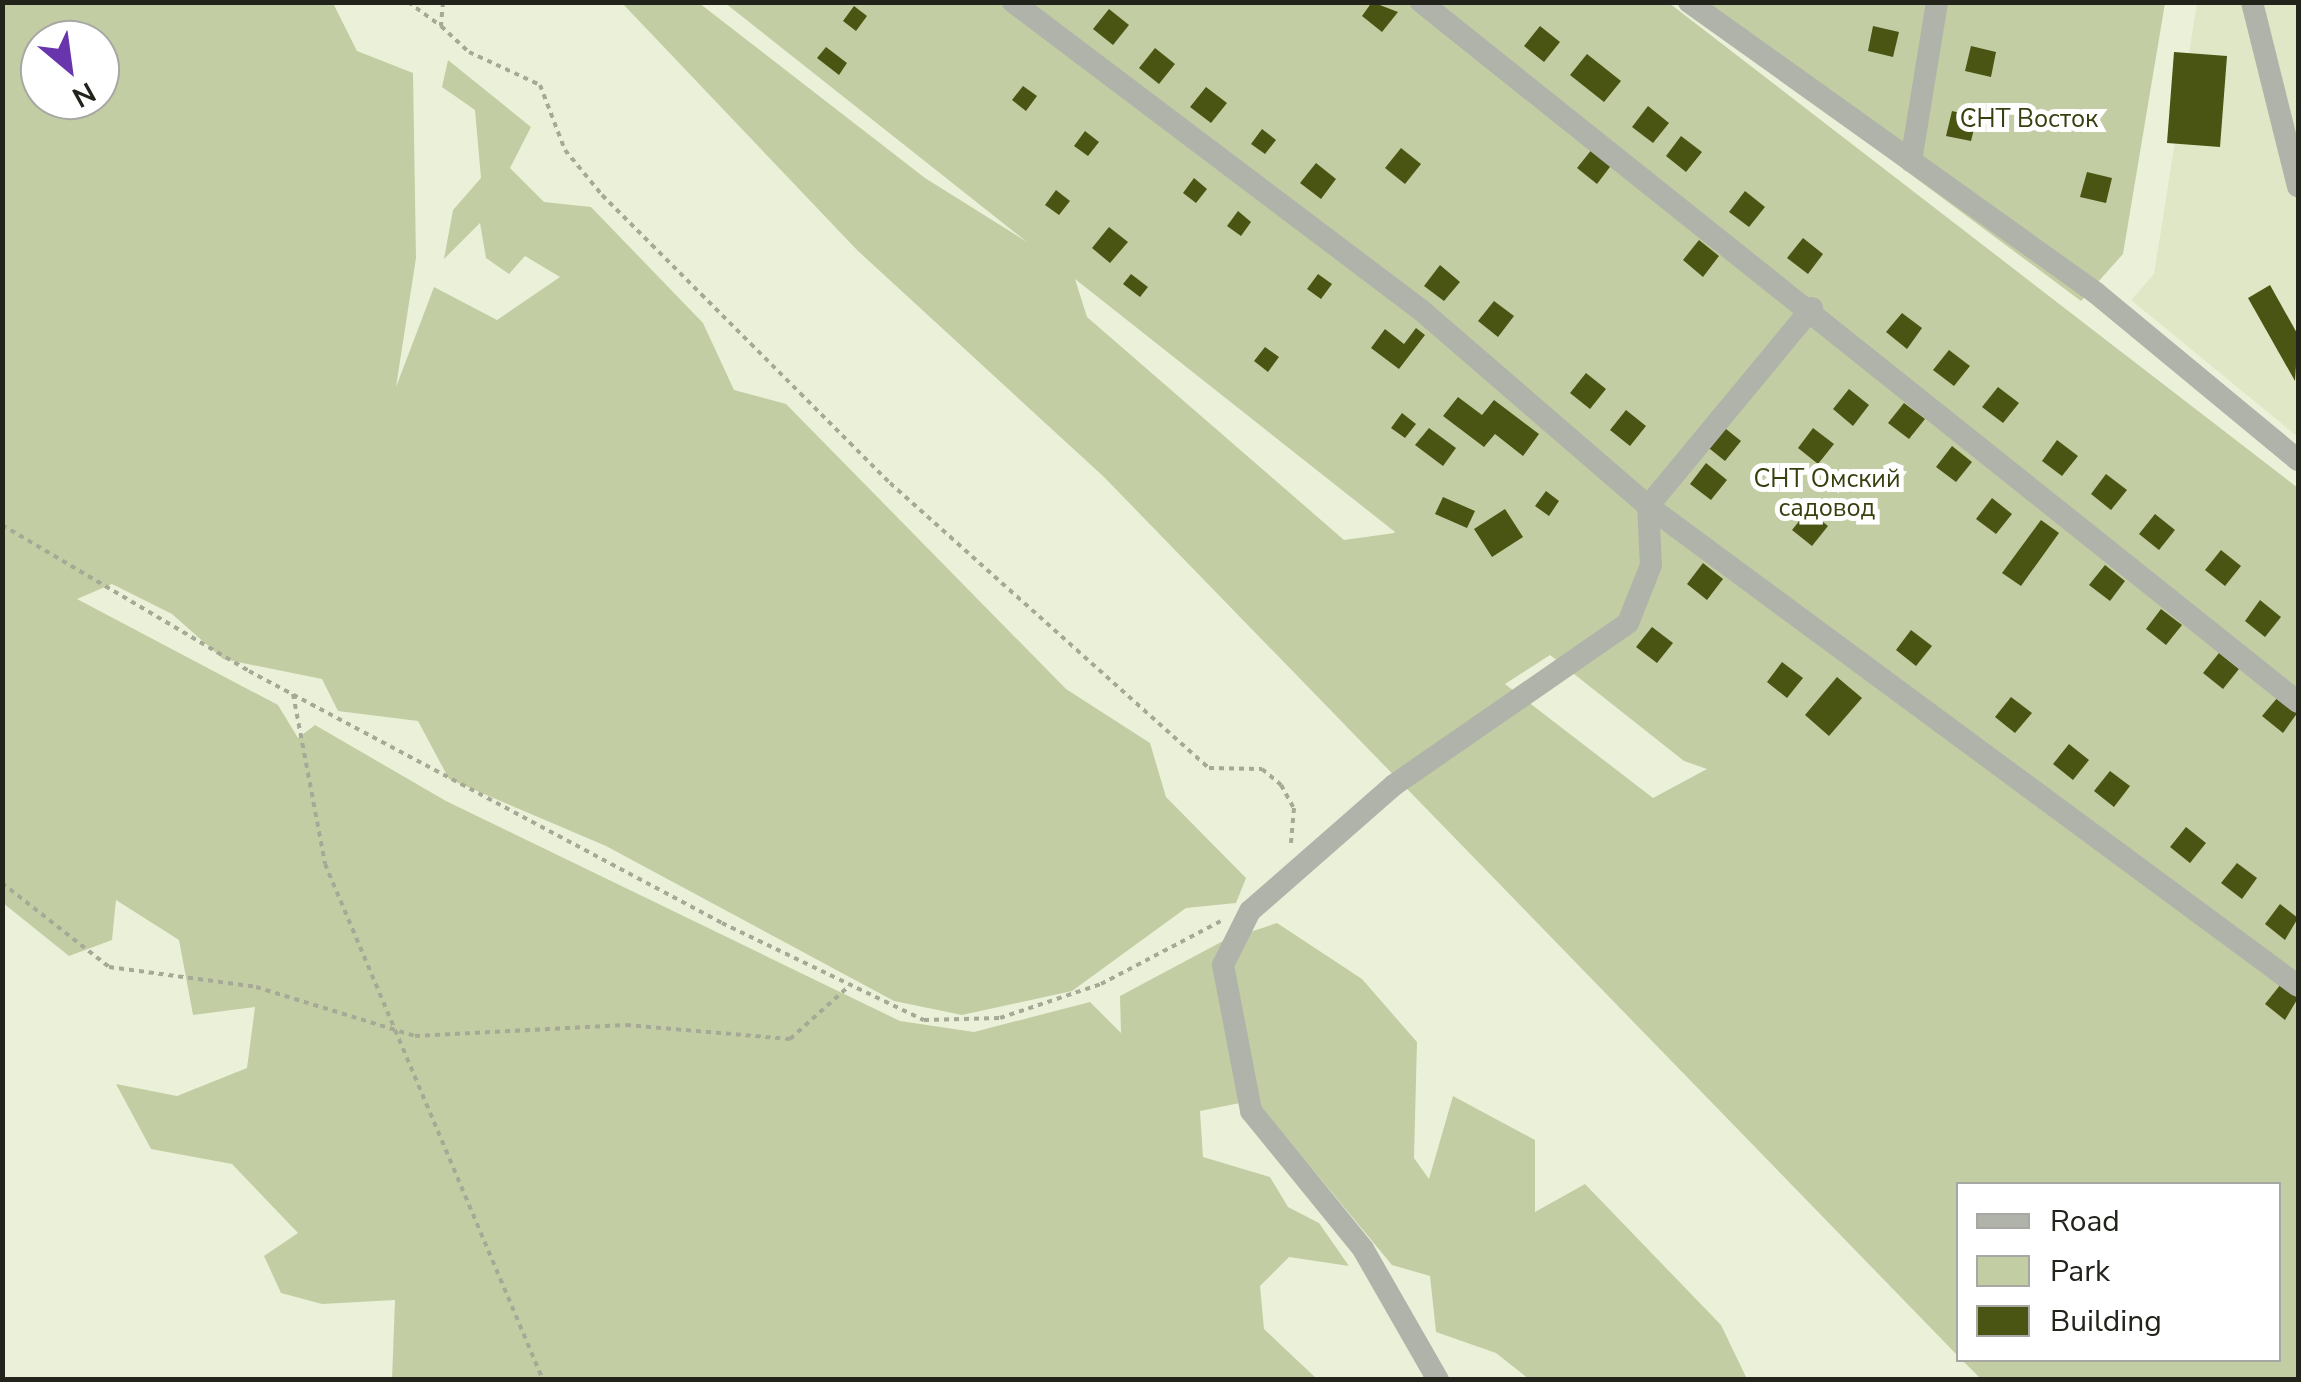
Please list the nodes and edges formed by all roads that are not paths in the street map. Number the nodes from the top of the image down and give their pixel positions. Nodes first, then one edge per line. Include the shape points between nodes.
1 (1013, 2) edge
2 (1420, 2) edge
3 (1938, 2) edge
4 (2252, 2) edge
5 (1694, 4) edge
6 (1911, 161) junction
7 (2298, 186) edge
8 (1812, 308) junction
9 (2298, 460) edge
10 (1648, 506) junction
11 (2298, 702) edge
12 (2298, 986) edge
13 (1438, 1380) edge

1 - 10 lane via 1422,310
2 - 8 lane
3 - 6 lane
4 - 7 lane
5 - 6 lane
6 - 9 lane via 2096,293
8 - 10 lane
8 - 11 lane
10 - 12 lane
10 - 13 lane via 1651,565 1628,624 1394,784 1250,912 1223,965 1251,1111 1363,1249

